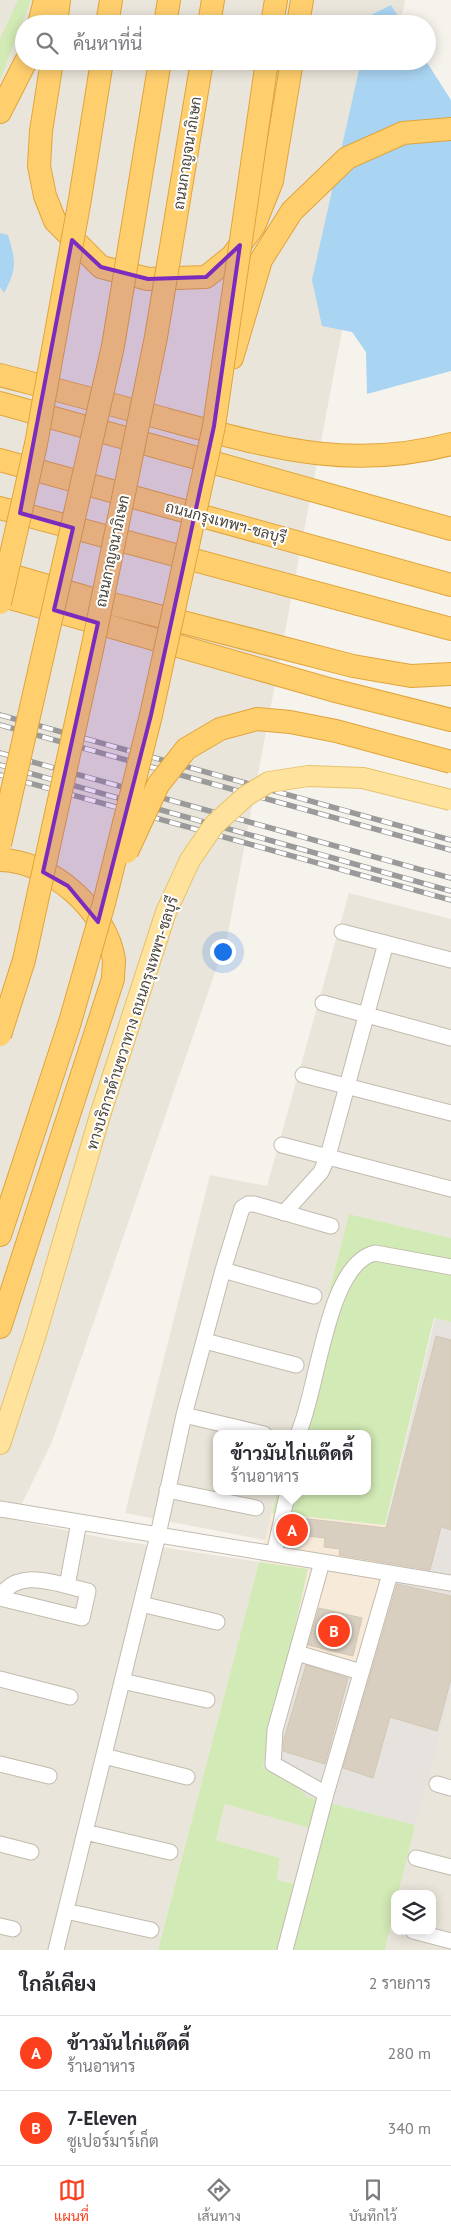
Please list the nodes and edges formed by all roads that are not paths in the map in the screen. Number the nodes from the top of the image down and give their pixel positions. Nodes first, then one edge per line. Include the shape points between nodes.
1 (45, 0) edge
2 (59, 0) edge
3 (111, 0) edge
4 (168, 0) edge
5 (213, 0) edge
6 (276, 0) edge
7 (302, 0) edge
8 (41, 15) edge
9 (57, 15) edge
10 (109, 15) edge
11 (166, 15) edge
12 (210, 15) edge
13 (274, 15) edge
14 (300, 15) edge
15 (21, 70) edge
16 (51, 70) edge
17 (101, 70) edge
18 (159, 70) edge
19 (200, 70) edge
20 (266, 70) edge
21 (290, 70) edge
22 (0, 112) edge
23 (451, 129) edge
24 (0, 375) edge
25 (0, 402) edge
26 (214, 426) junction
27 (451, 444) edge
28 (0, 460) edge
29 (0, 508) edge
30 (451, 529) edge
31 (0, 572) edge
32 (451, 585) edge
33 (0, 595) edge
34 (0, 603) edge
35 (451, 629) edge
36 (451, 674) edge
37 (451, 720) edge
38 (451, 762) edge
39 (451, 800) edge
40 (0, 844) edge
41 (0, 860) edge
42 (104, 903) junction
43 (342, 932) dead end
44 (386, 943) junction
45 (451, 960) edge
46 (323, 1003) dead end
47 (366, 1015) junction
48 (0, 1035) edge
49 (451, 1038) edge
50 (303, 1075) dead end
51 (347, 1085) junction
52 (451, 1113) edge
53 (282, 1145) dead end
54 (328, 1156) junction
55 (451, 1189) edge
56 (284, 1212) junction
57 (3, 1226) edge
58 (331, 1226) dead end
59 (451, 1267) edge
60 (223, 1270) junction
61 (314, 1296) dead end
62 (0, 1327) edge
63 (205, 1341) junction
64 (296, 1364) dead end
65 (184, 1415) junction
66 (247, 1430) edge
67 (299, 1430) edge
68 (0, 1444) edge
69 (167, 1490) junction
70 (287, 1495) edge
71 (256, 1508) dead end
72 (0, 1509) edge
73 (79, 1522) junction
74 (158, 1535) junction
75 (274, 1554) junction
76 (322, 1562) junction
77 (390, 1574) junction
78 (451, 1583) edge
79 (67, 1586) junction
80 (0, 1598) edge
81 (141, 1604) junction
82 (217, 1622) dead end
83 (297, 1653) junction
84 (362, 1672) junction
85 (0, 1679) edge
86 (122, 1680) junction
87 (70, 1697) dead end
88 (207, 1700) dead end
89 (104, 1756) junction
90 (0, 1764) edge
91 (50, 1776) dead end
92 (187, 1777) dead end
93 (326, 1794) junction
94 (85, 1832) junction
95 (0, 1844) edge
96 (31, 1852) dead end
97 (170, 1852) dead end
98 (416, 1858) dead end
99 (451, 1867) edge
100 (66, 1911) junction
101 (151, 1930) dead end
102 (429, 1935) edge
103 (451, 1941) edge
104 (56, 1950) edge
105 (284, 1950) edge

1 - 8 highway
2 - 9 highway
3 - 10 highway
4 - 11 highway
5 - 12 highway
6 - 13 highway
7 - 14 highway
15 - 22 highway
16 - 21 highway via 39,166 45,196 55,221 101,267 148,279 206,277 232,256 254,226 272,181
17 - 34 highway, bridge via 36,444
18 - 40 highway, bridge via 113,346
19 - 48 highway, ถนนกาญจนาภิเษก, bridge via 156,337 103,597 24,960
20 - 26 highway, bridge
23 - 26 highway, bridge via 403,133 347,158 292,211 262,260
24 - 27 highway via 276,448 327,455 376,456 419,452
25 - 30 highway
26 - 42 highway, bridge via 151,715
28 - 32 highway, ถนนกรุงเทพฯ-ชลบุรี
29 - 35 highway
31 - 36 highway via 353,666 411,676
33 - 37 highway via 332,690
38 - 42 highway, bridge via 290,722 257,719 220,729 186,749 158,785
39 - 68 main road, ทางบริการด้านขวาทาง ถนนกรุงเทพฯ-ชลบุรี, bridge via 363,778 308,776 269,782 246,796 214,825 190,860 166,912
41 - 62 highway via 36,867 68,886 88,906 106,934 114,960 112,979
42 - 57 highway, bridge via 70,1022
43 - 44 street
44 - 45 street
44 - 47 street
46 - 47 street
47 - 49 street
47 - 51 street
50 - 51 street
51 - 52 street
51 - 54 street
53 - 54 street
54 - 55 street
54 - 56 street via 321,1172
56 - 58 street
56 - 60 street via 254,1204 244,1206
59 - 67 street via 375,1253 358,1261 345,1278 332,1309
60 - 61 street
60 - 63 street
63 - 64 street
63 - 65 street
65 - 66 street
65 - 69 street
69 - 71 street
69 - 74 street
70 - 75 street
72 - 73 street
73 - 74 street
73 - 79 street
74 - 75 street
74 - 81 street
75 - 76 street
76 - 77 street
76 - 83 street
77 - 78 street
77 - 84 street
79 - 80 street via 28,1578 15,1581
79 - 80 street via 88,1591 82,1618
81 - 82 street
81 - 86 street
83 - 84 street
83 - 93 street via 275,1730 273,1764
84 - 93 street
85 - 87 street
86 - 88 street
86 - 89 street
89 - 92 street
89 - 94 street
90 - 91 street
93 - 105 street
94 - 97 street
94 - 100 street
95 - 96 street
98 - 99 street
100 - 101 street
100 - 104 street
102 - 103 street

